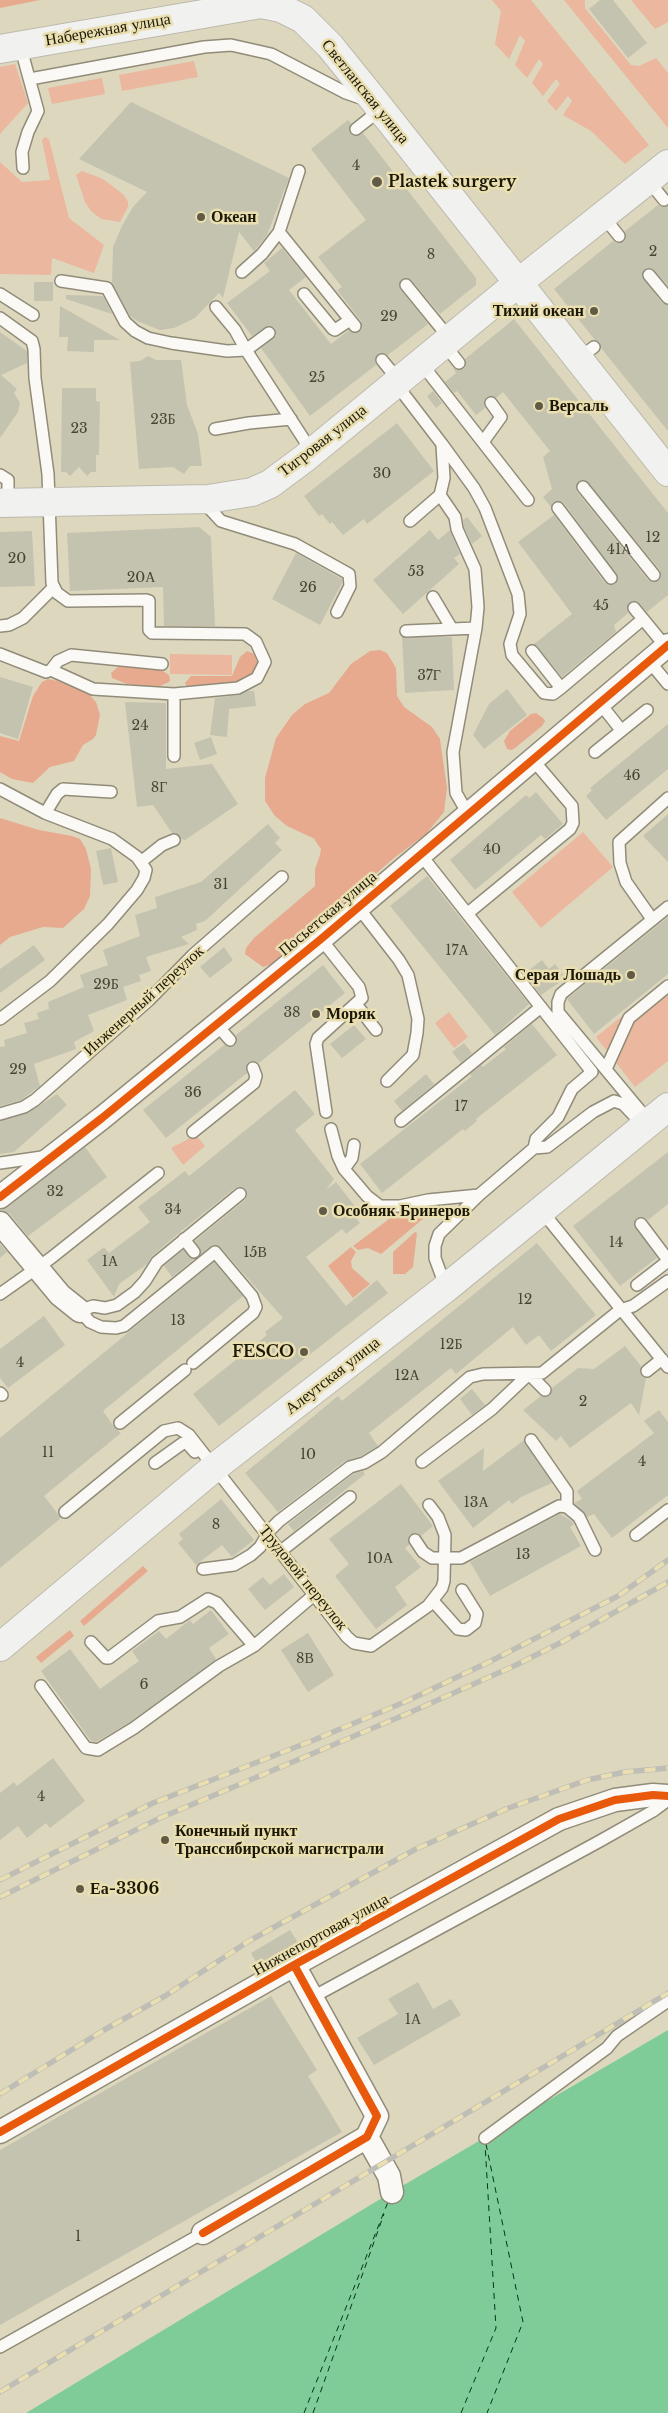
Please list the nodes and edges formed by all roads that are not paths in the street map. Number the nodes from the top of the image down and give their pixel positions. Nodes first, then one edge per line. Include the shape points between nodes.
1 (303, 18) joint
2 (10, 47) edge
3 (30, 79) junction
4 (378, 106) junction
5 (356, 129) dead end
6 (22, 168) dead end
7 (299, 171) dead end
8 (660, 182) edge
9 (279, 232) junction
10 (242, 272) dead end
11 (650, 275) dead end
12 (61, 281) dead end
13 (518, 283) junction
14 (406, 285) dead end
15 (0, 294) edge
16 (304, 294) dead end
17 (668, 298) edge
18 (216, 307) dead end
19 (33, 315) dead end
20 (0, 318) edge
21 (269, 333) dead end
22 (451, 349) junction
23 (246, 350) junction
24 (382, 360) dead end
25 (421, 363) junction
26 (398, 382) junction
27 (491, 403) dead end
28 (291, 419) junction
29 (215, 429) dead end
30 (483, 442) junction
31 (442, 444) junction
32 (312, 452) junction
33 (667, 469) edge
34 (0, 474) edge
35 (583, 487) dead end
36 (440, 495) junction
37 (208, 499) junction
38 (528, 500) dead end
39 (49, 502) junction
40 (4, 503) edge
41 (558, 508) dead end
42 (410, 521) dead end
43 (654, 575) dead end
44 (611, 578) dead end
45 (53, 588) junction
46 (433, 597) dead end
47 (634, 608) dead end
48 (337, 612) dead end
49 (643, 619) junction
50 (0, 626) edge
51 (476, 628) junction
52 (452, 629) junction
53 (406, 631) dead end
54 (532, 651) dead end
55 (661, 651) edge
56 (0, 654) edge
57 (162, 664) dead end
58 (50, 670) junction
59 (668, 684) edge
60 (561, 688) junction
61 (174, 694) junction
62 (600, 702) junction
63 (646, 710) dead end
64 (621, 730) junction
65 (595, 752) dead end
66 (174, 756) dead end
67 (533, 760) junction
68 (0, 789) edge
69 (111, 792) dead end
70 (668, 798) edge
71 (46, 812) junction
72 (468, 814) junction
73 (174, 840) dead end
74 (421, 855) junction
75 (142, 861) junction
76 (282, 877) dead end
77 (358, 907) junction
78 (668, 907) edge
79 (468, 913) junction
80 (652, 919) junction
81 (321, 939) junction
82 (668, 986) edge
83 (356, 1004) junction
84 (541, 1006) junction
85 (0, 1019) edge
86 (376, 1030) dead end
87 (252, 1068) dead end
88 (606, 1069) junction
89 (386, 1081) dead end
90 (326, 1112) dead end
91 (0, 1114) edge
92 (654, 1119) edge
93 (400, 1121) dead end
94 (331, 1129) dead end
95 (193, 1132) dead end
96 (354, 1145) dead end
97 (534, 1148) junction
98 (50, 1159) junction
99 (0, 1163) edge
100 (344, 1168) junction
101 (158, 1173) dead end
102 (240, 1194) dead end
103 (479, 1195) junction
104 (0, 1197) edge
105 (541, 1210) junction
106 (0, 1224) edge
107 (640, 1224) dead end
108 (184, 1239) junction
109 (194, 1252) dead end
110 (668, 1260) edge
111 (37, 1267) junction
112 (668, 1281) edge
113 (637, 1285) dead end
114 (446, 1288) junction
115 (0, 1294) edge
116 (620, 1310) junction
117 (80, 1311) junction
118 (665, 1363) edge
119 (647, 1371) dead end
120 (529, 1374) junction
121 (545, 1390) dead end
122 (120, 1423) dead end
123 (531, 1440) dead end
124 (422, 1462) dead end
125 (155, 1463) dead end
126 (212, 1469) junction
127 (350, 1497) dead end
128 (429, 1505) dead end
129 (567, 1507) junction
130 (668, 1510) edge
131 (65, 1512) dead end
132 (267, 1535) junction
133 (636, 1535) dead end
134 (415, 1540) dead end
135 (595, 1550) dead end
136 (281, 1551) junction
137 (444, 1560) junction
138 (203, 1569) dead end
139 (462, 1590) dead end
140 (314, 1594) junction
141 (433, 1601) junction
142 (91, 1642) dead end
143 (254, 1646) junction
144 (0, 1647) edge
145 (41, 1686) dead end
146 (668, 1796) edge
147 (668, 1800) edge
148 (294, 1965) junction
149 (311, 1998) junction
150 (668, 2002) edge
151 (0, 2132) edge
152 (367, 2137) junction
153 (485, 2138) dead end
154 (392, 2192) dead end
155 (203, 2233) joint
156 (0, 2347) edge

1 - 2 main road, Набережная улица via 281,8 261,4
1 - 4 main road, Светланская улица
2 - 3 lane
3 - 4 lane via 204,47 231,45 271,54
3 - 6 lane via 38,111 22,152
4 - 5 lane
4 - 13 main road, Светланская улица
7 - 9 lane
8 - 13 main road, Тигровая улица via 611,226
9 - 10 lane
9 - 16 lane via 352,323 335,330
11 - 17 lane
12 - 23 lane via 107,288 124,322 148,338
13 - 22 main road, Тигровая улица
13 - 33 main road, Светланская улица via 586,353
14 - 22 lane
15 - 19 lane
18 - 23 lane
20 - 39 lane via 32,341
21 - 23 lane
22 - 25 main road, Тигровая улица
23 - 28 lane
24 - 26 lane
25 - 26 main road, Тигровая улица
25 - 30 lane
26 - 31 lane
26 - 32 main road, Тигровая улица
27 - 30 lane via 501,417
28 - 29 lane
28 - 32 lane
30 - 38 lane
31 - 36 lane via 444,478
31 - 60 lane via 485,508 518,594 520,614 510,644 512,655 544,693 553,694
32 - 37 main road, Тигровая улица via 270,484 252,492
34 - 40 lane via 8,480
35 - 43 lane
36 - 42 lane
36 - 51 lane via 455,518 475,569
37 - 39 main road, Тигровая улица
37 - 48 lane via 209,508 222,521 296,544 346,571 351,578 350,585
39 - 40 main road, Тигровая улица
39 - 45 lane
41 - 44 lane
45 - 50 lane via 23,618
45 - 61 lane via 68,601 146,600 149,601 149,630 152,633 245,634 262,651 265,662 262,671 248,684 238,688
46 - 52 lane
47 - 49 lane
49 - 55 lane
49 - 60 lane
51 - 52 lane
51 - 72 lane via 453,752 456,793
52 - 53 lane
54 - 60 lane
55 - 59 lane
55 - 62 street, Посьетская улица
56 - 58 lane via 46,672
57 - 58 lane via 71,655
58 - 61 lane via 93,689
61 - 66 lane
62 - 64 lane
62 - 67 street, Посьетская улица
63 - 64 lane
64 - 65 lane
67 - 72 street, Посьетская улица
67 - 79 lane via 572,806 573,823 570,829
68 - 71 lane
69 - 71 lane via 63,789
70 - 80 lane via 619,842 620,863 626,882
71 - 75 lane via 112,839
72 - 74 street, Посьетская улица
73 - 75 lane
74 - 77 street, Посьетская улица
74 - 79 lane
75 - 85 lane via 146,870 144,878 108,924 50,981
76 - 91 lane, Инженерный переулок via 193,955 154,996 35,1100
77 - 81 street, Посьетская улица
77 - 89 lane via 408,975 418,1019 412,1055
78 - 80 lane
79 - 84 lane
80 - 88 lane via 562,994 558,1002 558,1012
81 - 83 lane via 359,987 362,998
81 - 98 street, Посьетская улица via 223,1032
82 - 88 lane via 629,1018
83 - 86 lane
83 - 90 lane via 318,1038
84 - 93 lane
84 - 97 lane via 592,1072 572,1089 558,1116 536,1139
87 - 95 lane via 256,1076 254,1083
88 - 92 lane
92 - 97 lane via 614,1101 593,1112 547,1147
92 - 105 main road, Алеутская улица
94 - 100 lane
96 - 100 lane via 352,1158
97 - 103 lane
98 - 99 lane via 42,1157
98 - 104 street, Посьетская улица
100 - 103 lane via 380,1206
101 - 111 lane
102 - 108 lane
103 - 114 lane via 439,1234 435,1258
105 - 114 main road, Алеутская улица
105 - 116 lane
106 - 111 street
107 - 110 lane
108 - 109 lane
108 - 117 lane via 157,1262 135,1292 117,1305 93,1306
110 - 113 lane
111 - 115 lane
111 - 117 street
112 - 116 lane via 633,1306
114 - 126 main road, Алеутская улица
116 - 118 lane
116 - 120 lane via 547,1370
117 - 122 lane via 90,1322 101,1327 124,1326 215,1252 252,1296 256,1307 253,1313
118 - 119 lane
120 - 121 lane
120 - 124 lane via 492,1409
120 - 132 lane via 470,1377 382,1452 350,1467 279,1521
123 - 129 lane via 567,1492
125 - 126 lane via 184,1442
126 - 131 lane, Трудовой переулок via 189,1435 178,1428 164,1431
126 - 132 lane, Трудовой переулок
126 - 144 main road, Алеутская улица
127 - 136 lane
128 - 137 lane, Трудовой переулок via 446,1535
129 - 135 lane via 579,1517
129 - 137 lane via 559,1506 461,1558
130 - 133 lane
132 - 136 lane, Трудовой переулок
132 - 138 lane via 260,1547 244,1560 234,1565
134 - 137 lane via 426,1555
136 - 140 lane, Трудовой переулок
137 - 141 lane, Трудовой переулок via 444,1581
139 - 141 lane via 477,1614 475,1623 466,1630 458,1629
140 - 141 lane, Трудовой переулок via 347,1637 354,1643 371,1646
140 - 143 lane
142 - 143 lane via 106,1658 110,1658 158,1621 180,1617 208,1599 217,1603
143 - 145 lane via 219,1666 98,1750 86,1748
146 - 148 street, Нижнепортовая улица via 616,1800 560,1819
147 - 149 lane via 653,1812
148 - 149 street
148 - 151 street, Нижнепортовая улица
149 - 152 street via 377,2116
150 - 153 lane via 617,2036 607,2048
152 - 154 street via 389,2176
152 - 155 street
155 - 156 lane

